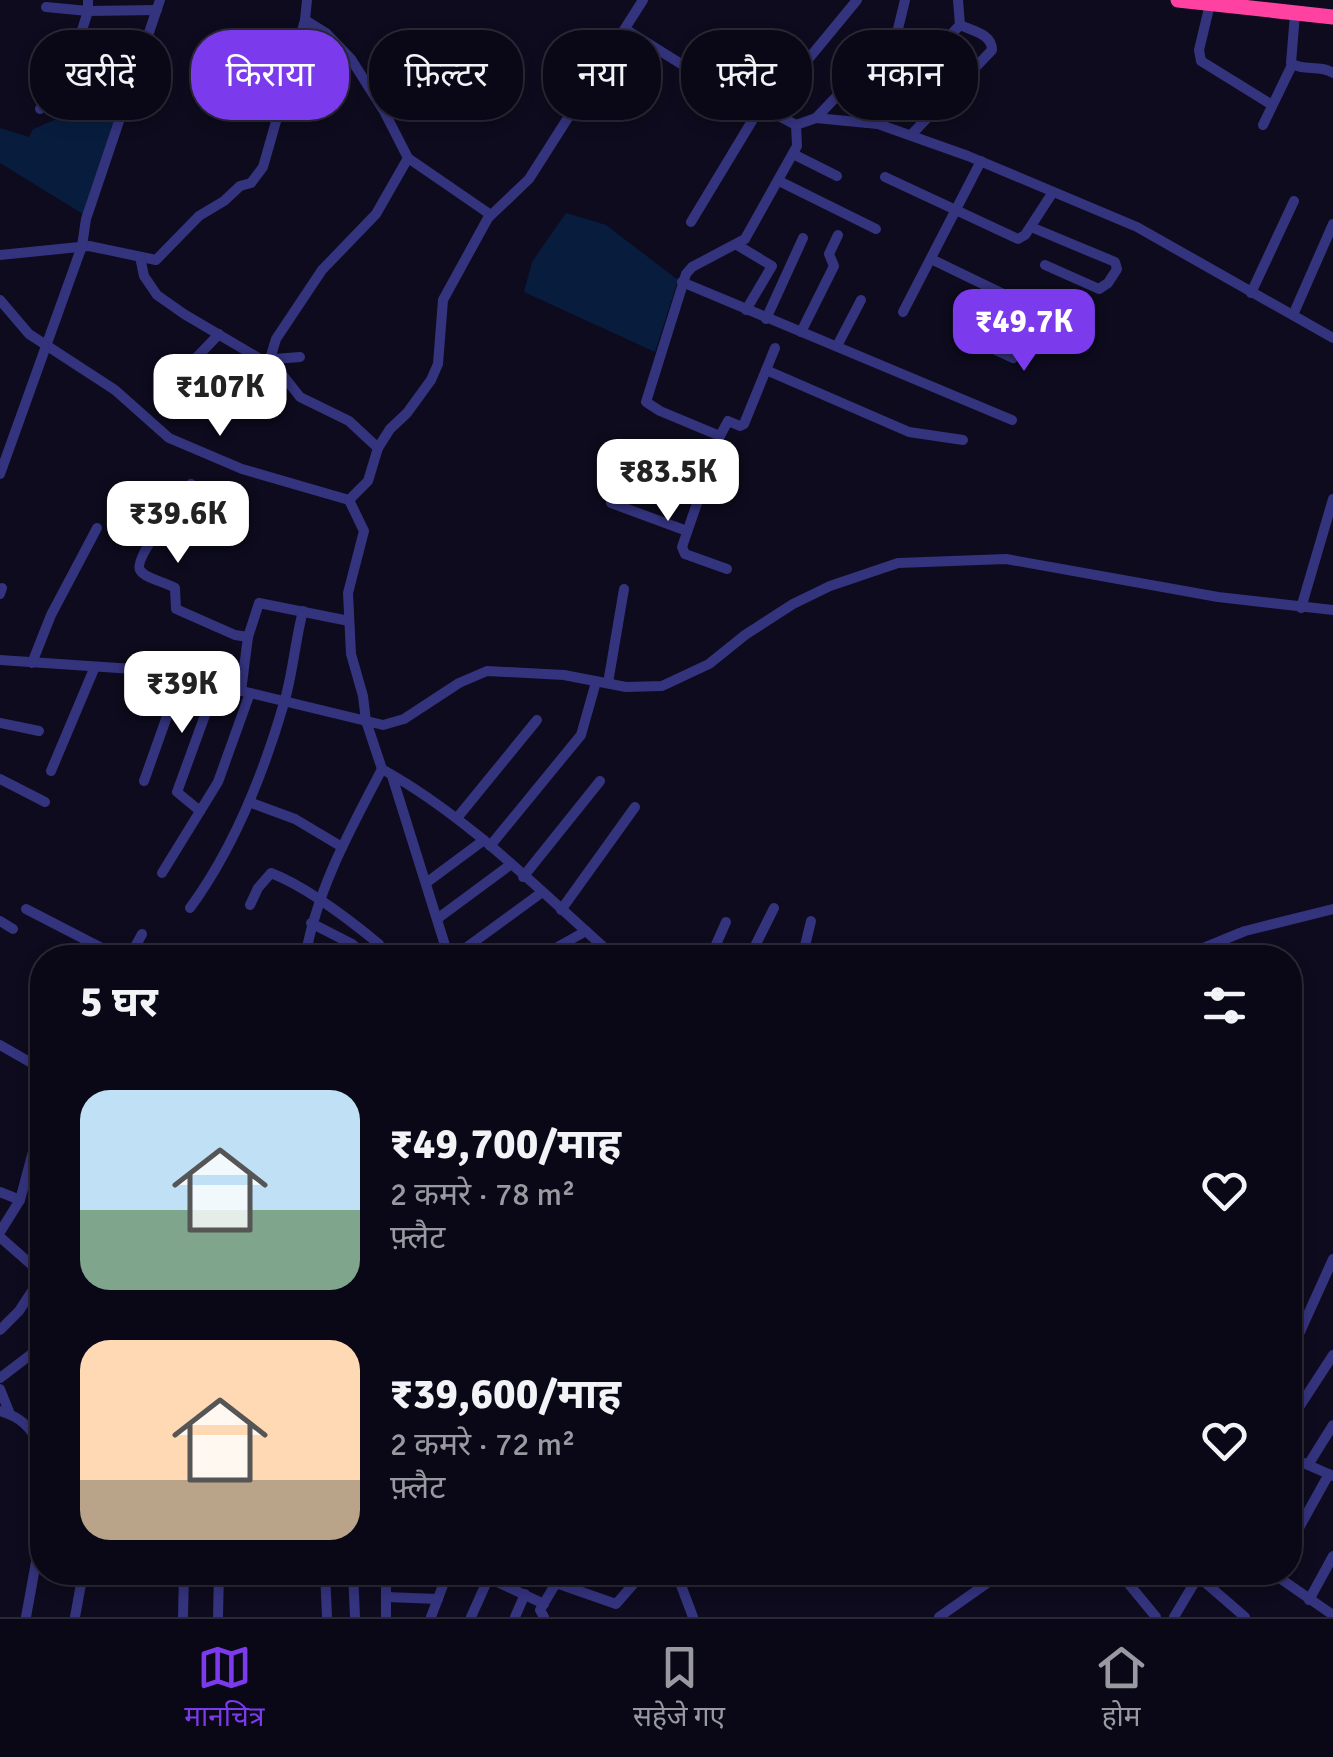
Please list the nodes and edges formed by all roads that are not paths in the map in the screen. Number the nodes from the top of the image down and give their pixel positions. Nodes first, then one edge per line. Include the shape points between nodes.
1 (307, 0) edge
2 (644, 0) edge
3 (857, 0) edge
4 (905, 0) edge
5 (958, 0) edge
6 (1178, 0) edge
7 (1255, 0) edge
8 (1210, 4) junction
9 (88, 5) edge
10 (158, 5) edge
11 (46, 7) dead end
12 (1333, 8) edge
13 (1295, 14) junction
14 (1333, 17) edge
15 (305, 20) junction
16 (960, 25) junction
17 (625, 29) junction
18 (81, 30) edge
19 (812, 54) edge
20 (681, 64) edge
21 (1292, 65) junction
22 (1333, 73) edge
23 (1272, 106) junction
24 (816, 118) junction
25 (752, 120) edge
26 (787, 120) edge
27 (866, 123) junction
28 (796, 125) junction
29 (1263, 125) dead end
30 (911, 134) junction
31 (792, 154) junction
32 (408, 158) junction
33 (981, 162) junction
34 (837, 176) dead end
35 (885, 177) dead end
36 (779, 181) junction
37 (1053, 192) junction
38 (1294, 201) dead end
39 (956, 208) junction
40 (491, 215) junction
41 (690, 222) dead end
42 (1333, 224) edge
43 (1031, 228) junction
44 (876, 229) dead end
45 (838, 235) dead end
46 (803, 238) dead end
47 (737, 245) junction
48 (89, 246) junction
49 (0, 255) edge
50 (140, 256) junction
51 (930, 259) junction
52 (1045, 265) dead end
53 (772, 266) junction
54 (786, 275) junction
55 (682, 282) junction
56 (1251, 293) junction
57 (0, 300) edge
58 (861, 300) dead end
59 (746, 310) junction
60 (903, 312) dead end
61 (1041, 313) junction
62 (1294, 315) junction
63 (766, 319) junction
64 (1058, 322) dead end
65 (801, 332) junction
66 (219, 334) junction
67 (1333, 338) edge
68 (976, 341) dead end
69 (44, 345) junction
70 (837, 346) junction
71 (775, 348) dead end
72 (300, 357) dead end
73 (270, 359) junction
74 (766, 370) junction
75 (178, 377) dead end
76 (1012, 420) dead end
77 (720, 436) junction
78 (963, 440) dead end
79 (378, 448) junction
80 (0, 474) edge
81 (191, 484) dead end
82 (1333, 499) edge
83 (350, 500) junction
84 (611, 503) dead end
85 (97, 528) dead end
86 (687, 531) junction
87 (1329, 533) edge
88 (726, 568) dead end
89 (624, 589) dead end
90 (1301, 608) junction
91 (1333, 610) edge
92 (303, 611) junction
93 (350, 621) junction
94 (248, 637) junction
95 (0, 660) edge
96 (32, 663) junction
97 (94, 669) junction
98 (181, 678) junction
99 (602, 683) junction
100 (216, 685) junction
101 (245, 692) junction
102 (285, 702) junction
103 (538, 720) dead end
104 (366, 721) junction
105 (0, 723) edge
106 (38, 731) dead end
107 (52, 771) dead end
108 (387, 772) junction
109 (0, 780) edge
110 (144, 781) dead end
111 (600, 782) dead end
112 (45, 802) dead end
113 (249, 802) junction
114 (635, 807) dead end
115 (200, 812) junction
116 (457, 818) junction
117 (487, 843) junction
118 (342, 846) junction
119 (510, 865) junction
120 (162, 873) dead end
121 (523, 877) junction
122 (426, 883) junction
123 (541, 893) junction
124 (319, 902) junction
125 (250, 905) dead end
126 (190, 908) dead end
127 (774, 908) dead end
128 (1333, 908) edge
129 (26, 909) dead end
130 (560, 910) junction
131 (437, 919) junction
132 (0, 921) edge
133 (811, 921) dead end
134 (726, 922) dead end
135 (312, 924) junction
136 (14, 929) dead end
137 (586, 932) junction
138 (142, 934) dead end
139 (379, 944) dead end
140 (96, 945) edge
141 (136, 945) edge
142 (308, 945) edge
143 (353, 945) edge
144 (446, 945) edge
145 (469, 945) edge
146 (562, 945) edge
147 (601, 945) edge
148 (716, 945) edge
149 (756, 945) edge
150 (805, 945) edge
151 (1210, 945) edge
152 (0, 1045) edge
153 (30, 1062) edge
154 (30, 1163) edge
155 (0, 1192) edge
156 (20, 1200) junction
157 (0, 1234) edge
158 (1333, 1259) edge
159 (30, 1263) edge
160 (30, 1294) edge
161 (1302, 1327) edge
162 (0, 1330) edge
163 (1333, 1354) edge
164 (30, 1355) edge
165 (0, 1378) edge
166 (0, 1389) edge
167 (1302, 1403) edge
168 (5, 1412) edge
169 (1333, 1425) edge
170 (30, 1431) edge
171 (1302, 1462) edge
172 (1308, 1465) junction
173 (1331, 1476) edge
174 (1302, 1524) edge
175 (1333, 1556) edge
176 (32, 1585) edge
177 (81, 1585) edge
178 (184, 1585) edge
179 (219, 1585) edge
180 (326, 1585) edge
181 (353, 1585) edge
182 (386, 1585) edge
183 (443, 1585) edge
184 (485, 1585) edge
185 (507, 1585) edge
186 (554, 1585) edge
187 (565, 1585) edge
188 (633, 1585) edge
189 (683, 1585) edge
190 (987, 1585) edge
191 (1130, 1585) edge
192 (1191, 1585) edge
193 (1209, 1585) edge
194 (1289, 1585) edge
195 (525, 1594) junction
196 (386, 1598) junction
197 (438, 1599) junction
198 (1309, 1600) junction
199 (544, 1604) junction
200 (954, 1613) edge
201 (1333, 1614) edge
202 (26, 1617) edge
203 (75, 1617) edge
204 (182, 1617) edge
205 (218, 1617) edge
206 (327, 1617) edge
207 (355, 1617) edge
208 (386, 1617) edge
209 (431, 1617) edge
210 (471, 1617) edge
211 (516, 1617) edge
212 (544, 1617) edge
213 (693, 1617) edge
214 (938, 1617) edge
215 (1156, 1617) edge
216 (1174, 1617) edge
217 (1245, 1617) edge

1 - 15 street
2 - 17 street
3 - 19 street
4 - 24 street via 897,33
5 - 16 street
6 - 8 highway
7 - 12 highway
8 - 13 highway
8 - 23 street via 1201,60
9 - 10 street
9 - 11 street
9 - 18 street
10 - 48 street via 86,219
13 - 14 highway
13 - 21 street
15 - 32 street via 351,59
15 - 50 street via 257,177 199,216 156,260
16 - 27 street
16 - 30 street via 986,37 992,50
17 - 20 street
17 - 40 street via 529,179
21 - 22 street
21 - 23 street
23 - 29 street
24 - 27 street
24 - 28 street
25 - 41 street
26 - 28 street
27 - 30 street
28 - 31 street
30 - 33 street
31 - 34 street
31 - 36 street
32 - 40 street
32 - 73 street via 376,214 322,270
33 - 37 street
33 - 39 street
35 - 39 street
36 - 44 street
36 - 47 street
37 - 43 street
37 - 56 street via 1138,227
38 - 56 street
39 - 43 street via 1018,239
39 - 51 street
40 - 79 street via 443,300 438,364
42 - 62 street
43 - 52 street via 1115,262 1117,269 1099,289
45 - 65 street via 829,256 834,266
46 - 54 street
47 - 53 street
47 - 55 street via 692,267
48 - 49 street
48 - 50 street
48 - 69 street
50 - 66 street via 157,296
51 - 60 street
51 - 61 street
53 - 54 street
53 - 59 street
54 - 63 street
55 - 59 street
55 - 77 street via 646,402
56 - 62 street
57 - 69 street
58 - 70 street
59 - 63 street
61 - 64 street
61 - 68 street via 1013,358
62 - 67 street
63 - 65 street
65 - 70 street
66 - 73 street via 252,356
66 - 75 street
69 - 80 street
69 - 83 street via 116,390 169,438 242,469
70 - 76 street
71 - 74 street
72 - 73 street
73 - 79 street via 300,397 350,421
74 - 77 street via 744,424 728,421
74 - 78 street via 909,432
77 - 86 street
79 - 83 street via 368,482
81 - 94 street via 141,554 139,569 175,588 176,608
82 - 87 street
83 - 93 street via 364,531 348,594
84 - 86 street
85 - 96 street
86 - 88 street via 683,552
87 - 90 street
89 - 99 street
90 - 91 street
90 - 99 street via 1006,560 898,563 793,604 709,664 662,686
92 - 93 street
92 - 94 street via 259,603
92 - 102 street
93 - 104 street
94 - 101 street
95 - 96 street
96 - 97 street
97 - 98 street
97 - 107 street
98 - 100 street
98 - 110 street
99 - 104 street via 487,671 404,720
99 - 117 street via 581,736
100 - 101 street
100 - 115 street via 177,792
101 - 102 street
101 - 115 street via 218,782
102 - 104 street
102 - 113 street
103 - 116 street
104 - 108 street
105 - 106 street
108 - 116 street
108 - 118 street
108 - 122 street
109 - 112 street
111 - 121 street
113 - 118 street
113 - 126 street
114 - 130 street
115 - 120 street
116 - 117 street
117 - 119 street
117 - 122 street
118 - 124 street
119 - 121 street
119 - 131 street
121 - 123 street
122 - 131 street
123 - 130 street
123 - 145 street
124 - 125 street via 271,873
124 - 135 street
124 - 139 street
127 - 149 street
128 - 151 street
129 - 140 street
130 - 137 street
131 - 144 street
132 - 136 street
133 - 150 street
134 - 148 street
135 - 142 street
135 - 143 street
137 - 146 street
137 - 147 street
138 - 141 street
152 - 153 street
154 - 156 street
155 - 156 street
156 - 157 street
157 - 159 street
158 - 161 street
160 - 162 street
163 - 167 street
164 - 165 street
166 - 168 street
168 - 170 street
169 - 172 street
171 - 172 street
172 - 173 street
173 - 174 street
175 - 198 street
176 - 202 street
177 - 203 street
178 - 204 street
179 - 205 street
180 - 206 street
181 - 207 street
182 - 196 street
183 - 197 street
184 - 210 street
185 - 195 street
186 - 199 street
187 - 188 street via 616,1604
189 - 213 street
190 - 200 street
191 - 215 street
192 - 216 street
193 - 217 street
194 - 198 street
195 - 199 street
195 - 211 street
196 - 197 street
196 - 208 street
197 - 209 street
198 - 201 street
199 - 212 street
200 - 214 street

